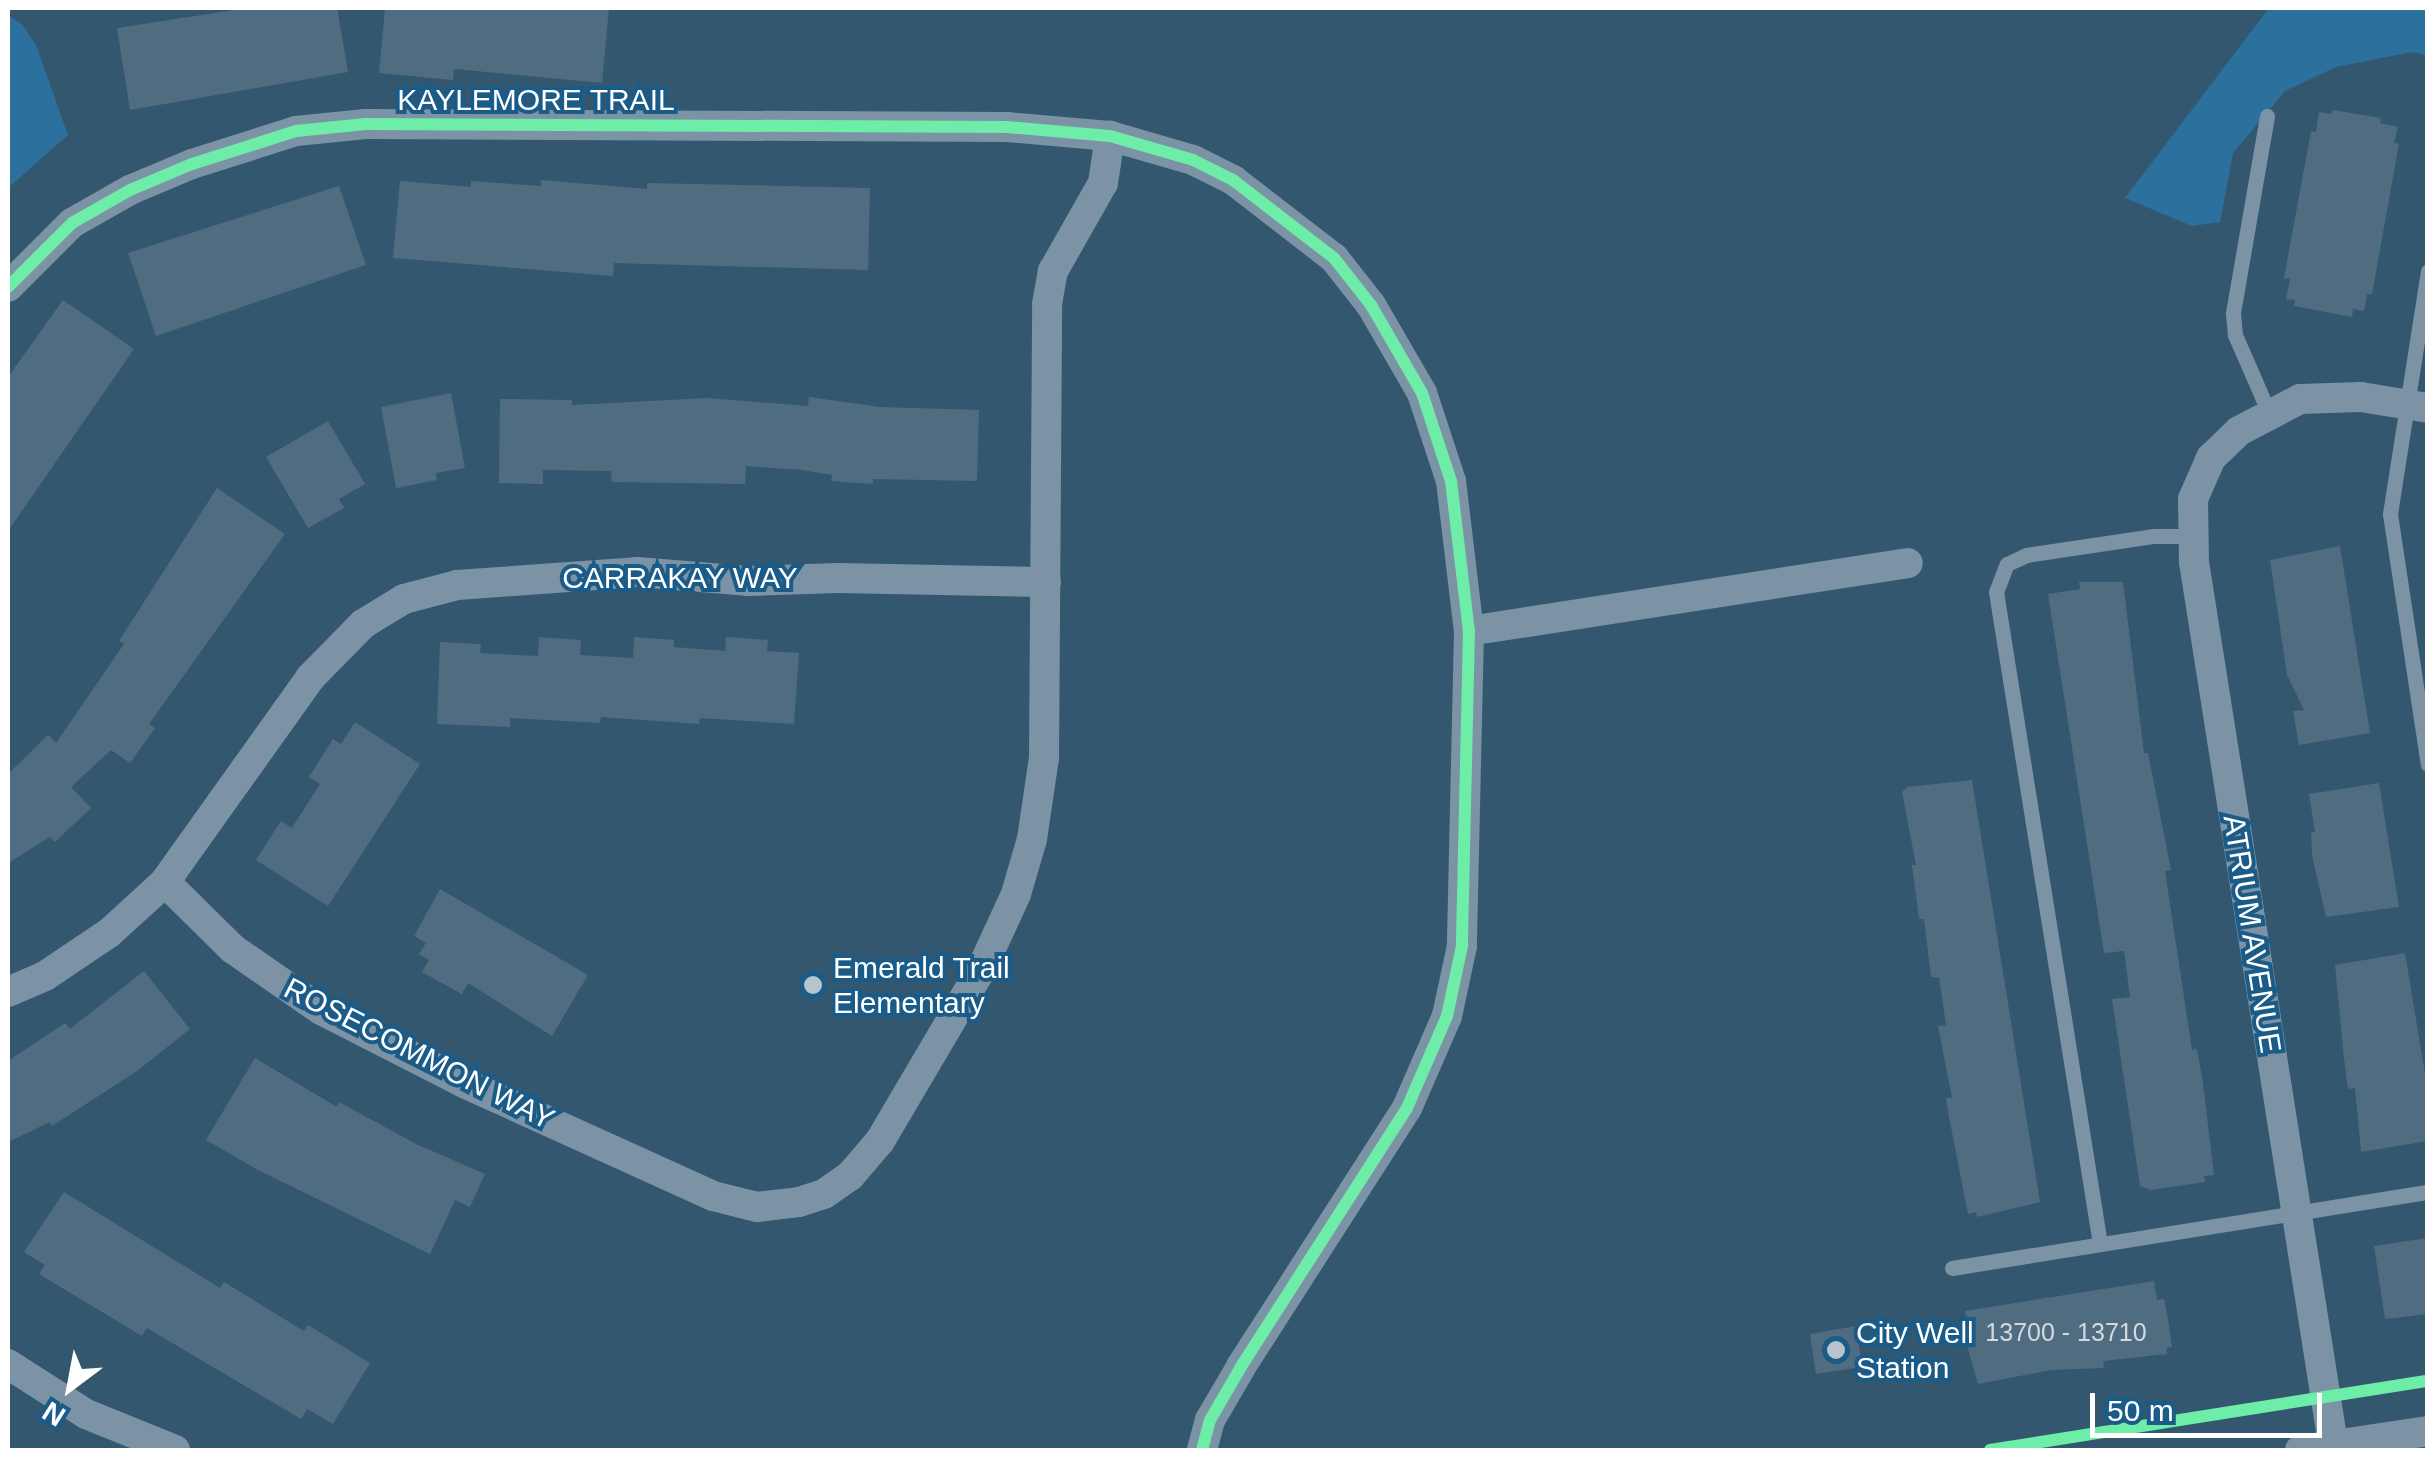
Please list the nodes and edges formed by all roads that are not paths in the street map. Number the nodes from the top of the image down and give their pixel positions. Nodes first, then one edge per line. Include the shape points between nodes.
1 (2268, 116) dead end
2 (1110, 136) junction
3 (2428, 271) edge
4 (8, 288) edge
5 (2417, 407) edge
6 (2269, 413) junction
7 (2191, 536) junction
8 (1908, 563) dead end
9 (1046, 582) junction
10 (1469, 631) junction
11 (2428, 764) edge
12 (165, 882) junction
13 (8, 992) edge
14 (2428, 1192) edge
15 (2296, 1213) junction
16 (2100, 1244) junction
17 (1952, 1268) dead end
18 (8, 1364) edge
19 (2428, 1431) edge
20 (2333, 1448) edge
21 (175, 1450) edge
22 (1202, 1450) edge
23 (2300, 1450) edge

1 - 6 lane via 2232,313 2234,336
2 - 4 street, KAYLEMORE TRAIL via 968,127 366,124 296,131 130,190 72,223
2 - 9 street, ROSECOMMON WAY via 1103,184 1052,271 1046,304
2 - 10 street, KAYLEMORE TRAIL via 1193,160 1233,180 1334,258 1371,305 1422,393 1451,481
3 - 5 lane
5 - 6 street, ATRIUM AVENUE via 2362,396 2300,399
5 - 11 lane via 2390,529
6 - 7 street, ATRIUM AVENUE via 2211,458 2193,499
7 - 15 street, ATRIUM AVENUE
7 - 16 lane via 2026,555 2007,564 1996,592
8 - 10 street
9 - 12 street, CARRAKAY WAY via 748,581 637,572 457,585 404,599 363,624 310,678
9 - 12 street, ROSECOMMON WAY via 1044,758 1022,876 982,968 880,1142 824,1194 757,1208 713,1196 464,1083 282,987 233,950
10 - 22 street, KAYLEMORE TRAIL via 1462,946 1447,1016 1406,1108 1233,1380
12 - 13 street, CARRAKAY WAY via 109,933
14 - 15 lane
15 - 16 lane
15 - 20 street, ATRIUM AVENUE
16 - 17 lane
18 - 21 street via 86,1414
19 - 20 street
20 - 23 street

